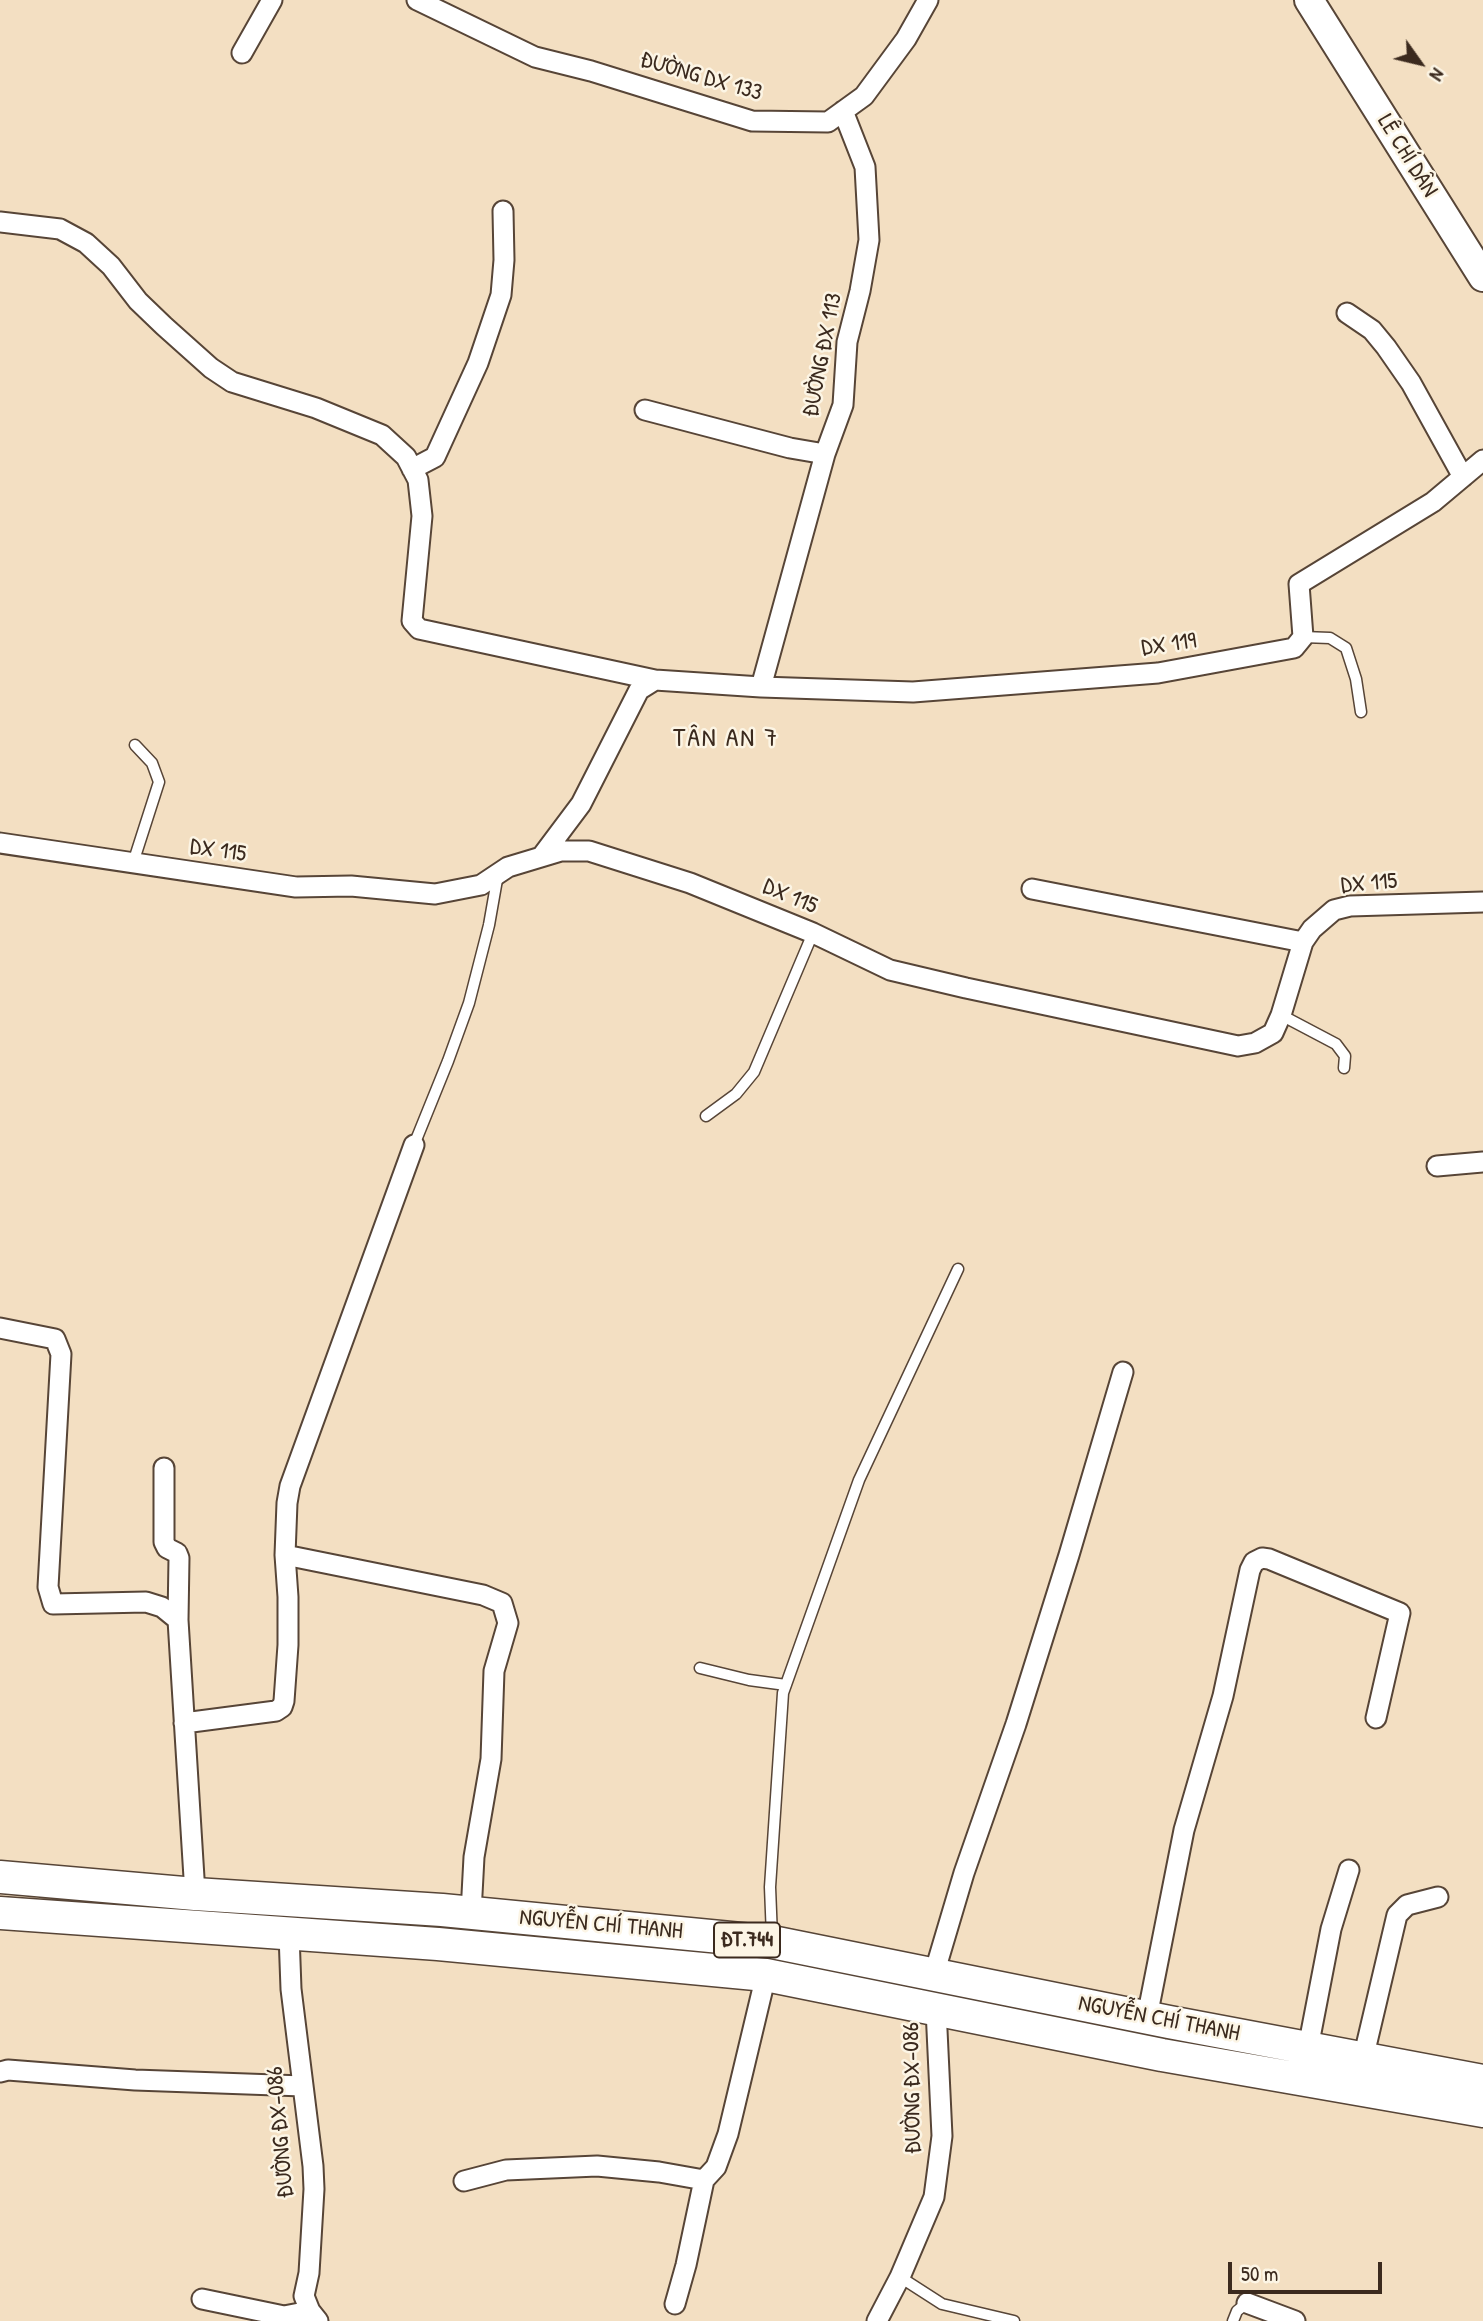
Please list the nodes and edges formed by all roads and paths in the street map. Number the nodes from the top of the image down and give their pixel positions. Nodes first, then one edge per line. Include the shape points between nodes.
1 (272, 0) edge
2 (417, 0) edge
3 (928, 0) edge
4 (1309, 0) edge
5 (242, 53) dead end
6 (843, 111) junction
7 (503, 211) dead end
8 (0, 222) edge
9 (1483, 277) edge
10 (1347, 313) dead end
11 (645, 410) dead end
12 (825, 454) junction
13 (1483, 460) edge
14 (412, 469) junction
15 (1463, 477) junction
16 (1303, 637) junction
17 (655, 680) junction
18 (761, 687) junction
19 (1361, 712) dead end
20 (135, 745) dead end
21 (0, 843) edge
22 (542, 856) junction
23 (133, 863) junction
24 (498, 874) junction
25 (1032, 889) dead end
26 (1483, 902) edge
27 (813, 933) junction
28 (1303, 942) junction
29 (1281, 1015) junction
30 (1343, 1068) dead end
31 (706, 1116) dead end
32 (414, 1145) joint
33 (1483, 1162) edge
34 (1437, 1166) dead end
35 (958, 1269) dead end
36 (0, 1328) edge
37 (1123, 1372) dead end
38 (164, 1468) dead end
39 (285, 1555) junction
40 (178, 1620) junction
41 (700, 1668) dead end
42 (786, 1685) junction
43 (1376, 1718) dead end
44 (184, 1723) junction
45 (1349, 1870) dead end
46 (0, 1877) edge
47 (195, 1894) junction
48 (1438, 1897) dead end
49 (0, 1913) edge
50 (471, 1913) junction
51 (289, 1934) junction
52 (772, 1942) junction
53 (766, 1975) junction
54 (933, 1975) junction
55 (936, 2010) junction
56 (1147, 2017) junction
57 (1308, 2048) junction
58 (1363, 2059) junction
59 (0, 2072) edge
60 (1483, 2081) edge
61 (303, 2087) junction
62 (1483, 2111) edge
63 (464, 2180) dead end
64 (704, 2180) junction
65 (900, 2277) junction
66 (202, 2299) dead end
67 (1247, 2303) joint
68 (675, 2304) dead end
69 (314, 2316) edge
70 (877, 2321) edge
71 (1014, 2321) edge
72 (1233, 2321) edge
73 (1295, 2321) edge

1 - 5 street
2 - 6 street, ĐƯỜNG DX 133 via 535,57 752,121 828,122
3 - 6 street, ĐƯỜNG DX 133 via 864,96
4 - 9 street, LÊ CHÍ DÂN
6 - 12 street, ĐƯỜNG ĐX 113 via 865,167 869,240 847,342 842,405
7 - 14 street via 501,295 478,363 435,457
8 - 14 street via 60,229 86,243 138,301 211,368 232,382 382,435
10 - 15 street via 1372,330 1386,347
11 - 12 street
12 - 18 street, ĐƯỜNG ĐX 113
13 - 15 street
14 - 17 street, DX 119 via 418,480 422,516 412,621 419,629
15 - 16 street via 1433,502 1299,584
16 - 18 street, DX 119 via 1294,648 1158,673 914,692
16 - 19 lane via 1330,638 1346,648
17 - 18 street, DX 119
17 - 22 street via 639,690 581,804
20 - 23 lane via 152,763 159,782
21 - 23 street, DX 115
22 - 24 street, DX 115
22 - 27 street, DX 115 via 589,851 690,883
23 - 24 street, DX 115 via 296,887 351,886 435,894 481,885
24 - 32 lane via 469,1003
25 - 28 street
26 - 28 street, DX 115 via 1350,906 1334,910
27 - 29 street, DX 115 via 890,970 1238,1046 1273,1033
27 - 31 lane via 754,1072 736,1094
28 - 29 street, DX 115
29 - 30 lane via 1336,1044 1345,1056
32 - 39 street via 295,1467 287,1503
33 - 34 street
35 - 42 lane via 859,1480
36 - 40 street via 55,1339 61,1354 48,1587 53,1604 146,1602
37 - 54 street via 1016,1724
38 - 40 street via 164,1542 178,1558
39 - 44 street via 288,1645 282,1707
39 - 50 street via 483,1595 502,1603 508,1623 494,1671 491,1759 474,1857
40 - 44 street
41 - 42 lane
42 - 52 lane via 770,1887
43 - 56 street via 1400,1613 1269,1559 1254,1562 1223,1696 1184,1830
44 - 47 street
45 - 57 street via 1331,1929
46 - 47 main road, NGUYỄN CHÍ THANH / ĐT.744
47 - 50 main road, NGUYỄN CHÍ THANH / ĐT.744
48 - 58 street via 1407,1905 1397,1915
49 - 51 main road, NGUYỄN CHÍ THANH / ĐT.744
50 - 52 main road, NGUYỄN CHÍ THANH / ĐT.744
51 - 53 main road, NGUYỄN CHÍ THANH / ĐT.744
51 - 61 street, ĐƯỜNG ĐX-086
52 - 53 main road
52 - 54 main road, NGUYỄN CHÍ THANH / ĐT.744
53 - 55 main road, NGUYỄN CHÍ THANH / ĐT.744
53 - 64 street via 727,2134 716,2166
54 - 56 main road, NGUYỄN CHÍ THANH / ĐT.744
55 - 62 main road, NGUYỄN CHÍ THANH / ĐT.744
55 - 65 street, ĐƯỜNG ĐX-086 via 942,2136 934,2197
56 - 57 main road, NGUYỄN CHÍ THANH / ĐT.744
57 - 58 main road, NGUYỄN CHÍ THANH / ĐT.744
58 - 60 main road, NGUYỄN CHÍ THANH / ĐT.744
59 - 61 street
61 - 69 street, ĐƯỜNG ĐX-086 via 313,2178 304,2296
63 - 64 street via 506,2171 597,2166
64 - 68 street
65 - 70 street, ĐƯỜNG ĐX-086
65 - 71 lane via 942,2304
66 - 69 street via 284,2316
67 - 72 lane
67 - 73 street

